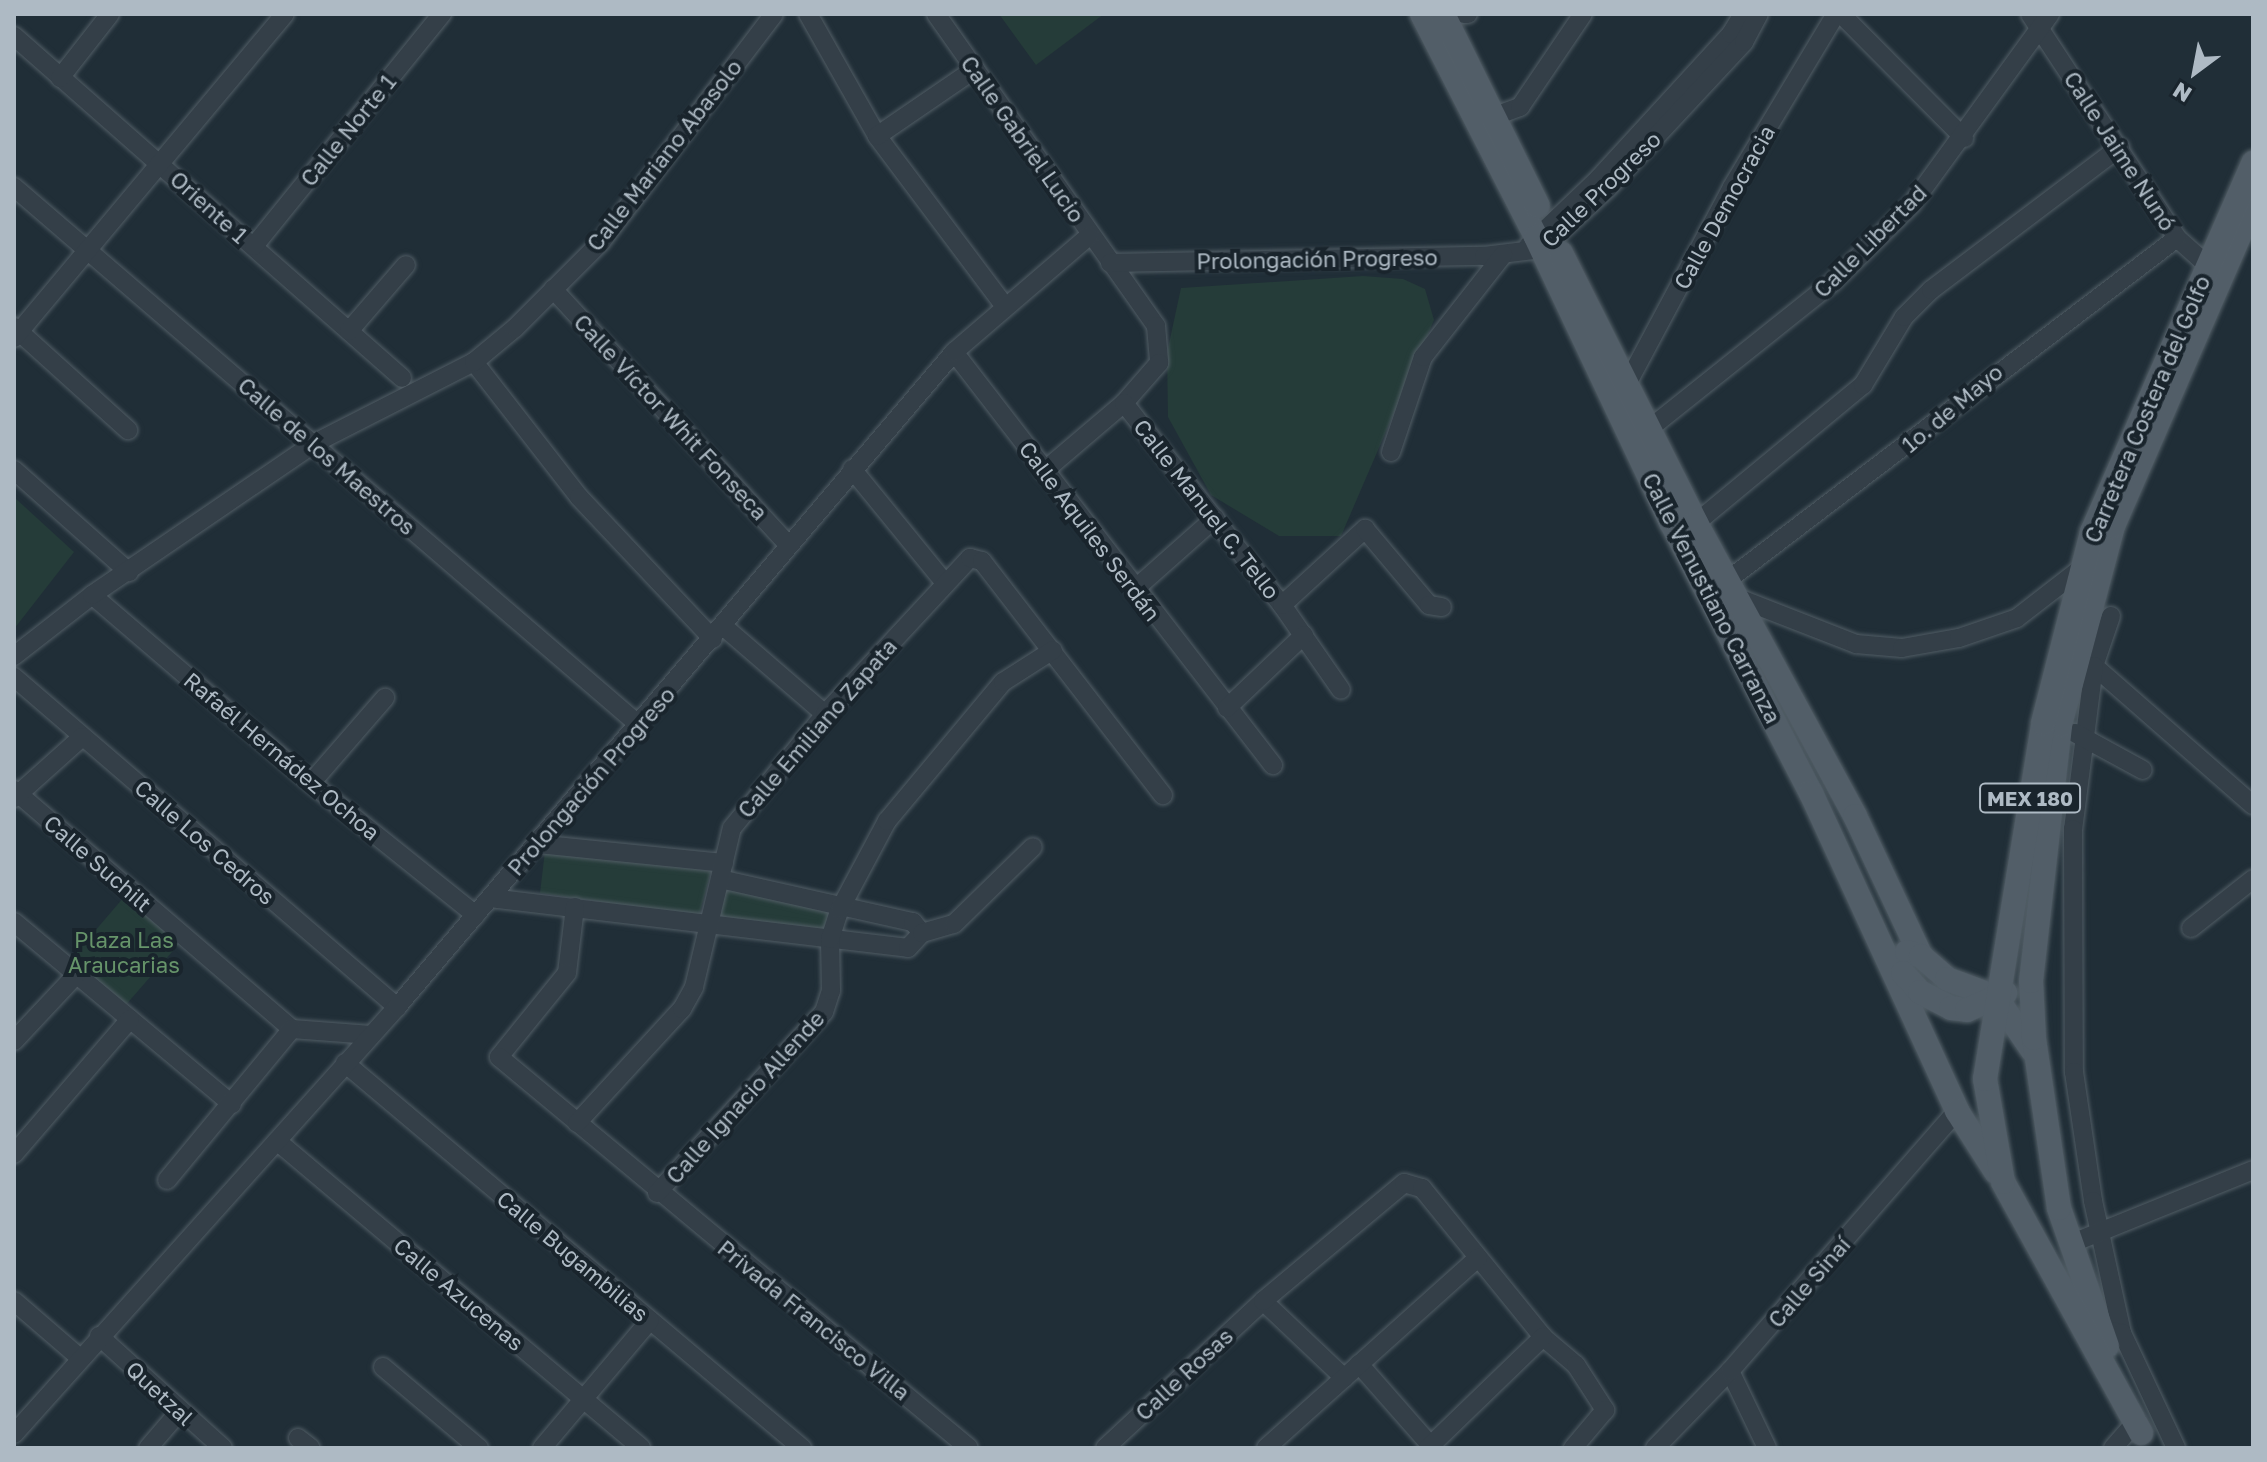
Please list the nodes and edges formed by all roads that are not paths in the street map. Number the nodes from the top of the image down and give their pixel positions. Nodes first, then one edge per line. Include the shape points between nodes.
1 (110, 14) edge
2 (285, 14) edge
3 (442, 14) edge
4 (774, 14) edge
5 (808, 14) edge
6 (936, 14) edge
7 (1422, 14) edge
8 (1443, 14) edge
9 (1583, 14) edge
10 (1743, 14) edge
11 (1759, 14) edge
12 (1838, 14) edge
13 (2050, 14) edge
14 (2035, 22) edge
15 (14, 36) edge
16 (1737, 38) junction
17 (975, 69) junction
18 (60, 78) junction
19 (1495, 116) junction
20 (877, 136) junction
21 (1964, 138) junction
22 (2120, 147) junction
23 (160, 163) junction
24 (2253, 163) edge
25 (14, 187) edge
26 (2253, 204) edge
27 (1089, 236) junction
28 (2177, 238) junction
29 (1540, 241) junction
30 (254, 246) junction
31 (88, 250) junction
32 (1503, 255) junction
33 (1110, 263) junction
34 (406, 265) dead end
35 (2214, 271) junction
36 (553, 289) junction
37 (1004, 305) junction
38 (349, 331) junction
39 (16, 332) edge
40 (954, 352) junction
41 (474, 362) junction
42 (402, 378) dead end
43 (1618, 389) junction
44 (1124, 403) junction
45 (1649, 429) junction
46 (128, 430) dead end
47 (313, 444) junction
48 (1391, 452) dead end
49 (852, 469) junction
50 (14, 470) edge
51 (1044, 471) junction
52 (1215, 518) junction
53 (1696, 523) junction
54 (788, 545) junction
55 (2083, 567) junction
56 (129, 572) junction
57 (945, 583) junction
58 (1135, 589) junction
59 (1733, 589) junction
60 (92, 595) junction
61 (1282, 605) junction
62 (1435, 606) dead end
63 (2111, 616) dead end
64 (718, 632) junction
65 (1304, 635) junction
66 (1053, 650) junction
67 (14, 656) edge
68 (2094, 666) junction
69 (14, 677) edge
70 (1341, 690) dead end
71 (385, 698) dead end
72 (1227, 708) junction
73 (825, 714) junction
74 (2051, 724) junction
75 (639, 725) junction
76 (82, 737) junction
77 (2082, 737) junction
78 (1273, 765) dead end
79 (2143, 770) dead end
80 (311, 783) junction
81 (15, 794) edge
82 (1163, 795) dead end
83 (2253, 805) edge
84 (537, 844) junction
85 (1033, 847) dead end
86 (722, 871) junction
87 (2253, 879) edge
88 (490, 898) junction
89 (575, 907) junction
90 (840, 909) junction
91 (476, 915) junction
92 (14, 922) edge
93 (709, 926) junction
94 (2191, 928) dead end
95 (922, 933) junction
96 (830, 939) junction
97 (1921, 956) junction
98 (1891, 958) junction
99 (2033, 965) junction
100 (76, 975) junction
101 (1996, 997) junction
102 (397, 1007) junction
103 (130, 1019) junction
104 (292, 1029) junction
105 (371, 1035) junction
106 (15, 1037) edge
107 (2038, 1060) junction
108 (345, 1063) junction
109 (232, 1104) junction
110 (1957, 1111) junction
111 (577, 1123) junction
112 (277, 1141) junction
113 (14, 1154) edge
114 (2253, 1170) edge
115 (167, 1180) dead end
116 (2003, 1182) junction
117 (657, 1193) junction
118 (2093, 1201) junction
119 (2059, 1208) junction
120 (2101, 1235) junction
121 (2070, 1244) junction
122 (1478, 1258) junction
123 (14, 1301) edge
124 (1263, 1301) junction
125 (650, 1320) junction
126 (2111, 1330) junction
127 (99, 1336) junction
128 (1543, 1337) junction
129 (80, 1358) junction
130 (1359, 1364) junction
131 (383, 1367) dead end
132 (1730, 1371) junction
133 (1344, 1378) junction
134 (583, 1398) junction
135 (179, 1412) junction
136 (2140, 1431) edge
137 (14, 1436) edge
138 (1430, 1447) edge
139 (26, 1448) edge
140 (148, 1448) edge
141 (223, 1448) edge
142 (479, 1448) edge
143 (542, 1448) edge
144 (641, 1448) edge
145 (802, 1448) edge
146 (969, 1448) edge
147 (1105, 1448) edge
148 (1266, 1448) edge
149 (1573, 1448) edge
150 (1655, 1448) edge
151 (1767, 1448) edge
152 (2113, 1448) edge
153 (2176, 1448) edge

1 - 18 street
2 - 23 street
3 - 30 street, Calle Norte 1
4 - 36 street, Calle Mariano Abasolo via 601,242
5 - 20 street
6 - 17 street, Calle Gabriel Lucio
7 - 29 main road, Calle Venustiano Carranza
8 - 19 main road, Calle Venustiano Carranza
9 - 19 street via 1520,107
10 - 16 street, Calle Progreso
11 - 16 street, Calle Progreso
12 - 21 street
12 - 43 street, Calle Democracia
13 - 14 street, Calle Libertad
14 - 21 street, Calle Libertad
14 - 22 street, Calle Jaime Nunó
15 - 18 street, Oriente 1
16 - 29 street, Calle Progreso
17 - 20 street
17 - 27 street, Calle Gabriel Lucio
18 - 23 street, Oriente 1
19 - 29 main road, Calle Venustiano Carranza
20 - 37 street
21 - 45 street, Calle Libertad via 1912,204 1833,282
22 - 28 street, Calle Jaime Nunó
22 - 53 street via 1931,290 1904,317 1863,385
23 - 30 street, Oriente 1
23 - 31 street
24 - 35 main road, Carretera Costera del Golfo / MEX 180
25 - 31 street, Calle de los Maestros
26 - 35 main road, Carretera Costera del Golfo / MEX 180
27 - 33 street, Calle Gabriel Lucio
27 - 37 street, Prolongación Progreso
28 - 35 street, Calle Jaime Nunó
28 - 59 street, 1o. de Mayo
29 - 32 street, Prolongación Progreso
29 - 43 main road, Calle Venustiano Carranza
30 - 38 street, Oriente 1
31 - 39 street
31 - 47 street, Calle de los Maestros
32 - 33 street, Prolongación Progreso
32 - 48 street via 1423,357
33 - 44 street, Calle Manuel C. Tello via 1156,326 1159,363
34 - 38 street
35 - 55 main road, Carretera Costera del Golfo / MEX 180 via 2092,532
35 - 74 main road, Carretera Costera del Golfo / MEX 180 via 2113,526
36 - 41 street, Calle Mariano Abasolo
36 - 54 street, Calle Víctor Whit Fonseca
37 - 40 street, Prolongación Progreso
38 - 42 street, Oriente 1
39 - 46 street
40 - 49 street, Prolongación Progreso
40 - 51 street, Calle Aquiles Serdán
41 - 47 street, Calle Mariano Abasolo
41 - 64 street via 579,497
43 - 45 main road, Calle Venustiano Carranza
43 - 98 main road, Calle Venustiano Carranza
44 - 51 street
44 - 52 street, Calle Manuel C. Tello
45 - 53 main road, Calle Venustiano Carranza
47 - 56 street, Calle Mariano Abasolo
47 - 75 street, Calle de los Maestros
49 - 54 street, Prolongación Progreso
49 - 57 street
50 - 56 street
51 - 58 street, Calle Aquiles Serdán
52 - 58 street
52 - 61 street, Calle Manuel C. Tello
53 - 59 main road, Calle Venustiano Carranza
54 - 64 street, Prolongación Progreso
55 - 59 street via 2017,618 1959,638 1902,648 1856,644
55 - 74 main road, Carretera Costera del Golfo / MEX 180
56 - 60 street, Calle Mariano Abasolo
57 - 66 street, Calle Emiliano Zapata via 976,557
57 - 73 street, Calle Emiliano Zapata
58 - 72 street, Calle Aquiles Serdán
59 - 97 main road, Calle Venustiano Carranza via 1855,816
60 - 67 street, Calle Mariano Abasolo
60 - 80 street, Rafaél Hernádez Ochoa
61 - 62 street via 1365,529
61 - 65 street, Calle Manuel C. Tello
63 - 68 street
64 - 73 street
64 - 75 street, Prolongación Progreso
65 - 70 street, Calle Manuel C. Tello
65 - 72 street
66 - 82 street
66 - 90 street, Calle Ignacio Allende via 1003,682 916,784 887,821
68 - 77 street
68 - 83 street
69 - 76 street, Calle Los Cedros
71 - 80 street
72 - 78 street, Calle Aquiles Serdán
73 - 86 street, Calle Emiliano Zapata via 732,828
74 - 77 street
74 - 99 main road, Carretera Costera del Golfo / MEX 180
74 - 101 main road, Carretera Costera del Golfo / MEX 180
75 - 84 street, Prolongación Progreso
76 - 81 street
76 - 102 street, Calle Los Cedros
77 - 79 street
77 - 118 street via 2073,829 2070,961 2074,1072
80 - 91 street, Rafaél Hernádez Ochoa
81 - 104 street, Calle Suchilt
84 - 86 street
84 - 88 street, Prolongación Progreso
85 - 95 street via 954,924
86 - 90 street
86 - 93 street, Calle Emiliano Zapata
87 - 94 street
88 - 89 street
88 - 91 street, Prolongación Progreso
89 - 93 street
89 - 111 street, Privada Francisco Villa via 567,973 499,1057
90 - 95 street via 913,922
90 - 96 street, Calle Ignacio Allende
91 - 102 street, Prolongación Progreso
92 - 100 street
93 - 96 street
93 - 111 street, Calle Emiliano Zapata via 702,964 682,1009
95 - 96 street via 908,948
96 - 117 street, Calle Ignacio Allende via 831,991 824,1012
97 - 98 main road via 1907,952
97 - 101 main road via 1947,979
98 - 101 main road via 1920,992 1951,1008 1967,1010
98 - 110 main road, Calle Venustiano Carranza
99 - 101 main road via 2012,990
99 - 107 main road, Carretera Costera del Golfo / MEX 180
100 - 103 street
100 - 106 street
101 - 107 main road
101 - 116 main road, Carretera Costera del Golfo / MEX 180 via 1985,1079
102 - 105 street, Prolongación Progreso
103 - 109 street
103 - 113 street
104 - 105 street
104 - 109 street
105 - 108 street, Prolongación Progreso
107 - 119 main road, Carretera Costera del Golfo / MEX 180
108 - 112 street, Prolongación Progreso
108 - 125 street, Calle Bugambilias
109 - 115 street
110 - 116 main road, Calle Venustiano Carranza
110 - 132 street, Calle Sinaí
111 - 117 street, Privada Francisco Villa
112 - 127 street, Prolongación Progreso
112 - 134 street, Calle Azucenas
114 - 120 street
116 - 136 main road, Carretera Costera del Golfo / MEX 180
117 - 146 street, Privada Francisco Villa
118 - 119 street
118 - 120 street
119 - 121 main road, Carretera Costera del Golfo / MEX 180
120 - 121 street
120 - 126 street
121 - 126 main road, Carretera Costera del Golfo / MEX 180
122 - 124 street, Calle Rosas via 1422,1188 1404,1183
122 - 128 street
122 - 130 street
123 - 129 street
124 - 133 street
124 - 147 street, Calle Rosas
125 - 134 street
125 - 145 street, Calle Bugambilias
126 - 136 main road, Carretera Costera del Golfo / MEX 180
126 - 153 street
127 - 129 street, Prolongación Progreso
127 - 135 street, Quetzal
128 - 138 street
128 - 149 street via 1576,1365 1605,1410
129 - 137 street, Prolongación Progreso
130 - 133 street
130 - 138 street
131 - 142 street
132 - 150 street, Calle Sinaí
132 - 151 street
133 - 148 street
134 - 143 street
134 - 144 street, Calle Azucenas
135 - 140 street
135 - 141 street, Quetzal
136 - 152 street
137 - 139 street

